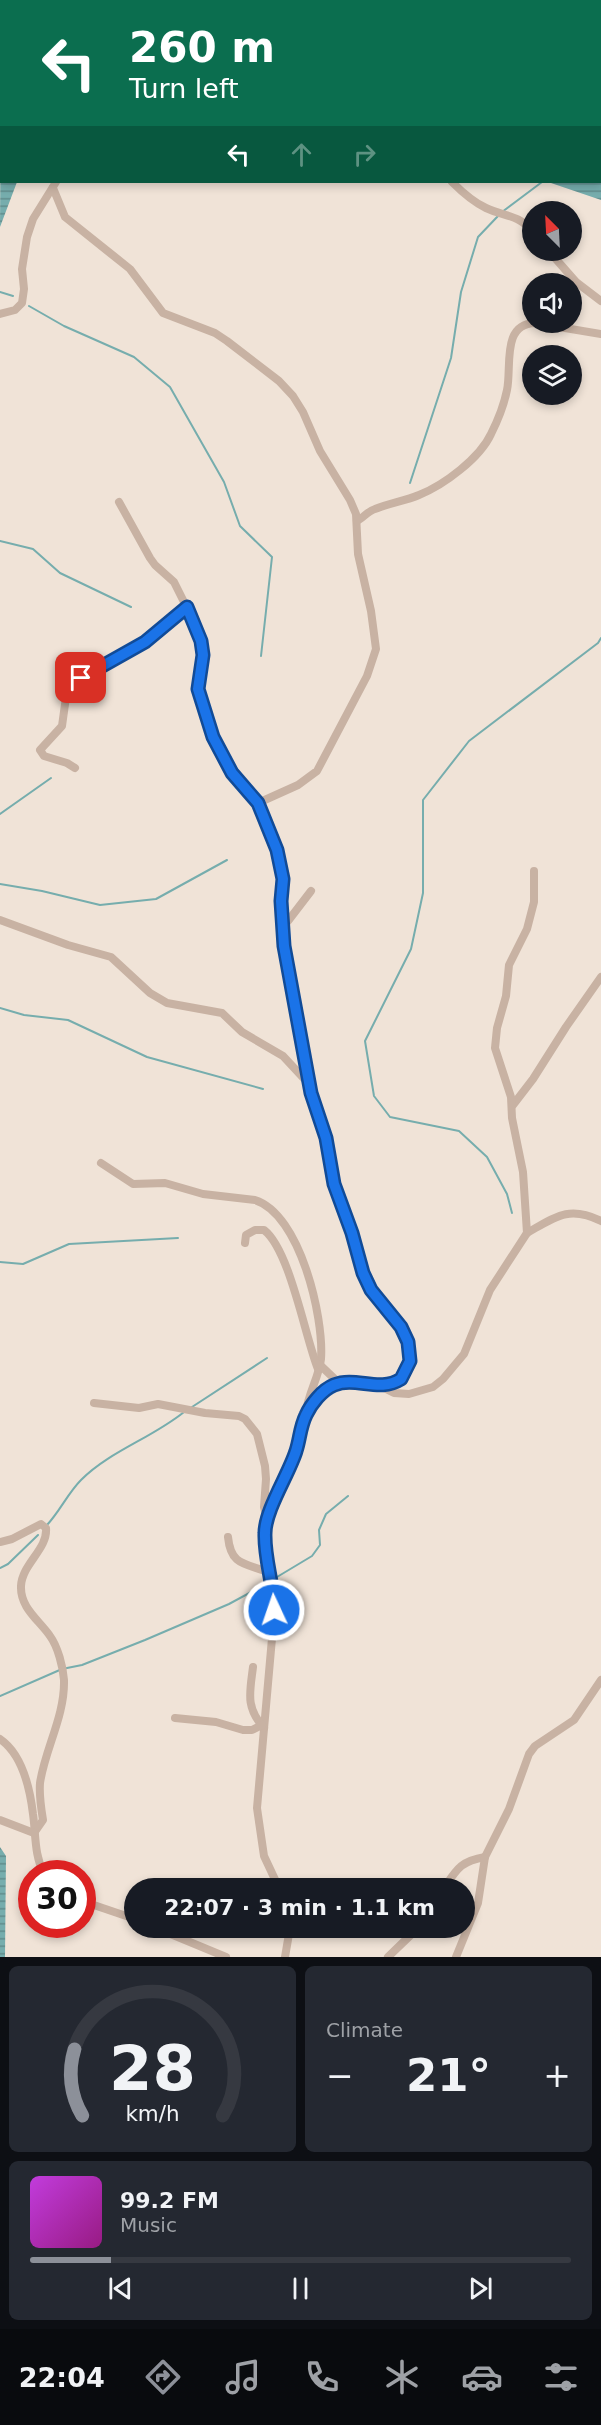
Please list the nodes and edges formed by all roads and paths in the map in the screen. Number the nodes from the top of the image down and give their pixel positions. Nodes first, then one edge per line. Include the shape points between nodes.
1 (453, 183) edge
2 (55, 185) edge
3 (522, 221) edge
4 (558, 261) edge
5 (601, 301) edge
6 (0, 314) edge
7 (601, 334) edge
8 (119, 502) dead end
9 (357, 521) junction
10 (187, 607) junction
11 (75, 768) dead end
12 (258, 803) junction
13 (534, 872) dead end
14 (311, 891) dead end
15 (0, 920) edge
16 (282, 922) junction
17 (601, 977) edge
18 (310, 1084) junction
19 (513, 1105) junction
20 (101, 1163) dead end
21 (601, 1221) edge
22 (527, 1233) junction
23 (245, 1243) dead end
24 (319, 1367) junction
25 (340, 1384) junction
26 (382, 1386) junction
27 (94, 1403) dead end
28 (306, 1415) junction
29 (267, 1520) junction
30 (228, 1537) dead end
31 (0, 1542) edge
32 (271, 1574) junction
33 (253, 1667) dead end
34 (601, 1680) edge
35 (175, 1718) dead end
36 (263, 1727) junction
37 (0, 1739) edge
38 (0, 1820) edge
39 (34, 1833) junction
40 (485, 1857) junction
41 (40, 1860) edge
42 (274, 1878) edge
43 (452, 1878) edge
44 (96, 1905) edge
45 (124, 1915) edge
46 (180, 1938) edge
47 (288, 1938) edge
48 (408, 1938) edge
49 (226, 1957) edge
50 (285, 1957) edge
51 (388, 1957) edge
52 (456, 1957) edge

1 - 3 street via 474,201
2 - 6 street via 33,219 27,237 22,303 15,310
2 - 9 street via 65,217 130,269 164,313 214,333 286,388 303,412 320,451 354,508
4 - 5 street
7 - 9 street via 535,323 518,328 509,354 506,396 485,444 435,488 374,509
8 - 10 street via 150,558 174,582
9 - 12 street via 358,554 376,649 372,662 317,771 298,785
10 - 11 street via 145,642 70,688 62,726 40,752
10 - 12 street via 201,641 198,689 213,737 232,773
12 - 16 street via 281,867
13 - 19 street via 534,902 527,929 508,965 506,996 496,1037 497,1056
14 - 16 street via 288,921
15 - 18 street via 111,957 150,993 167,1003 222,1013 242,1032 283,1056
16 - 18 street
17 - 19 street
18 - 26 street via 334,1184 363,1273 371,1290 401,1327 409,1347 410,1361 405,1374 395,1383
19 - 22 street
20 - 24 street via 133,1184 175,1185 203,1194 255,1200 269,1207 284,1224 304,1266 318,1315
21 - 22 street via 564,1213
22 - 26 street via 490,1290 464,1354 443,1378 432,1387 409,1394 394,1393
23 - 24 street via 248,1233 259,1229 273,1240
24 - 25 street
24 - 28 street
25 - 26 street
25 - 28 street via 325,1391
27 - 29 street via 139,1408 158,1404 245,1419 257,1434 265,1466
28 - 29 street via 297,1450
29 - 32 street via 265,1543
30 - 32 street via 233,1557
31 - 39 street via 41,1524 46,1528 45,1539 21,1582 21,1596 52,1638 64,1679 62,1701 40,1780 43,1820
32 - 36 street via 273,1627
33 - 36 street via 250,1704
34 - 40 street via 574,1720 529,1754 509,1809
35 - 36 street via 216,1722 243,1730
36 - 42 street via 257,1822 264,1856
37 - 39 street via 21,1766
38 - 39 street
39 - 41 street
40 - 43 street via 463,1864
40 - 52 street via 478,1903
44 - 45 street
46 - 49 street
47 - 50 street
48 - 51 street

